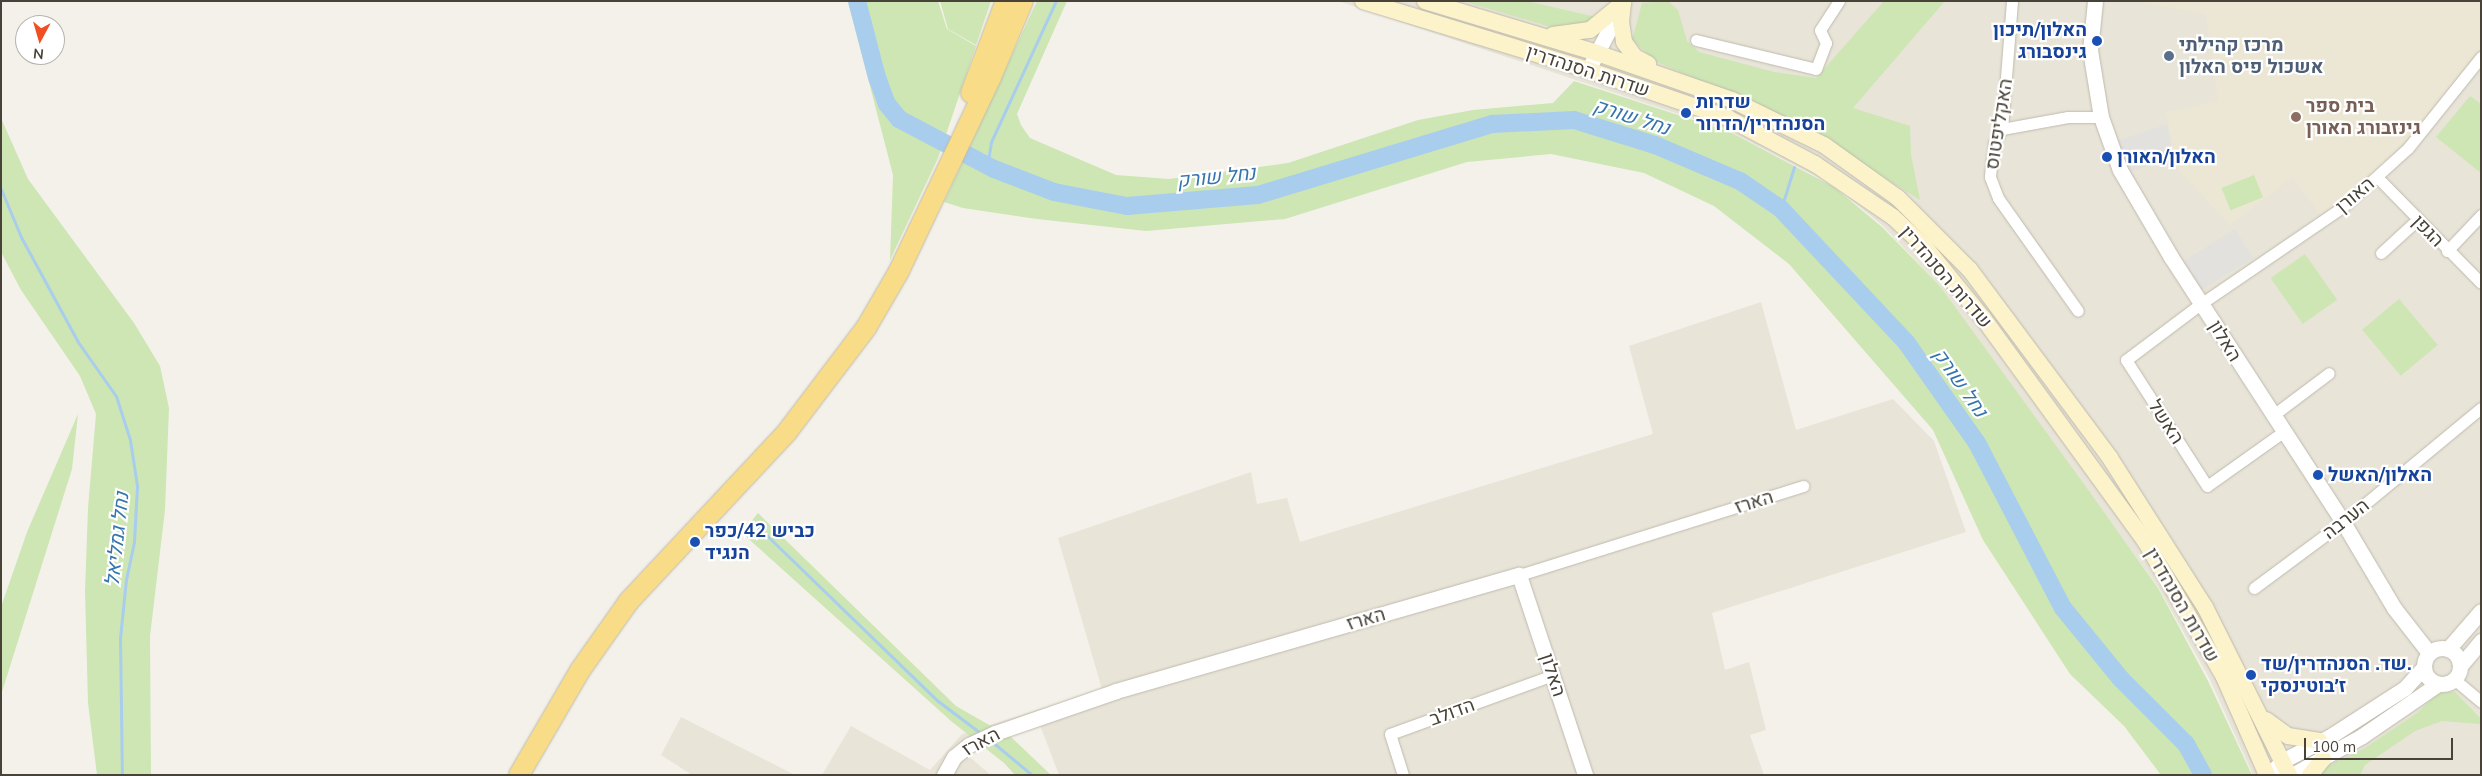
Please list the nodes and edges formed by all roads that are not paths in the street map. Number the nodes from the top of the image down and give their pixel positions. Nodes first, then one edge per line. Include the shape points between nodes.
1 (1006, 1) edge
2 (1023, 1) edge
3 (1364, 1) edge
4 (1425, 1) edge
5 (1839, 1) edge
6 (2012, 1) edge
7 (2095, 1) edge
8 (1624, 2) edge
9 (1523, 31) junction
10 (1696, 40) dead end
11 (1597, 53) junction
12 (2481, 57) edge
13 (1588, 70) junction
14 (1674, 79) junction
15 (2102, 117) junction
16 (2002, 128) junction
17 (958, 142) junction
18 (2377, 177) junction
19 (2481, 215) edge
20 (2417, 220) junction
21 (2447, 251) junction
22 (2380, 253) dead end
23 (2481, 283) edge
24 (2202, 303) junction
25 (2078, 311) dead end
26 (2330, 373) dead end
27 (2481, 408) edge
28 (2272, 416) junction
29 (2283, 432) junction
30 (1803, 486) dead end
31 (2343, 522) junction
32 (1518, 575) junction
33 (2254, 588) dead end
34 (2481, 611) edge
35 (2481, 641) edge
36 (2448, 650) junction
37 (2426, 660) junction
38 (2457, 672) junction
39 (1553, 675) junction
40 (2438, 684) junction
41 (2481, 702) edge
42 (2258, 711) junction
43 (2320, 741) junction
44 (2323, 759) junction
45 (2288, 770) edge
46 (519, 775) edge
47 (944, 775) edge
48 (1403, 775) edge
49 (1585, 775) edge
50 (2268, 775) edge
51 (2310, 775) edge

1 - 17 highway via 974,85
2 - 17 highway via 991,78
3 - 13 main road, שדרות הסנהדרין
4 - 9 main road, שדרות הסנהדרין
5 - 10 street via 1820,30 1826,43 1816,69
6 - 16 street, האקליפטוס
7 - 15 street, האלון via 2090,50
8 - 9 main road via 1602,22 1581,32 1558,35
8 - 11 street
8 - 14 main road via 1621,33 1629,50 1635,57
9 - 11 main road, שדרות הסנהדרין
11 - 13 street
11 - 14 main road, שדרות הסנהדרין
12 - 18 street, האורן via 2439,113
13 - 50 main road, שדרות הסנהדרין via 1728,118 1770,138 1858,191 1925,247 1983,318 2145,542 2224,677
14 - 42 main road, שדרות הסנהדרין via 1748,107 1824,145 1898,198 1952,250 2121,474 2205,607
15 - 16 street via 2068,117
15 - 24 street, האלון via 2120,170
16 - 25 street, האקליפטוס via 1990,161 1990,177 1998,198
17 - 46 highway via 898,271 860,336 787,432 629,601 581,669
18 - 20 street, הגפן
18 - 24 street, האורן via 2290,246
19 - 21 street
20 - 21 street, הגפן
20 - 22 street
21 - 23 street, הגפן
24 - 28 street, האלון
24 - 29 street, האשל via 2126,360 2207,486
26 - 28 street
27 - 31 street, הערבה
28 - 29 street, האלון
29 - 31 street, האלון
30 - 32 street, הארז
31 - 33 street, הערבה
31 - 37 street, האלון
32 - 39 street, האלון
32 - 47 street, הארז via 1116,691 995,733 954,757
34 - 36 street
35 - 38 street
36 - 37 street via 2440,648
36 - 38 street via 2458,658
37 - 40 street via 2426,676
37 - 43 street via 2404,688
38 - 40 street
38 - 41 street
39 - 48 street, הדולב via 1390,734
39 - 49 street, האלון
40 - 44 street
42 - 43 main road via 2279,732 2299,740
42 - 45 main road, שדרות הסנהדרין
43 - 45 street
44 - 45 street
44 - 51 main road
45 - 50 street

